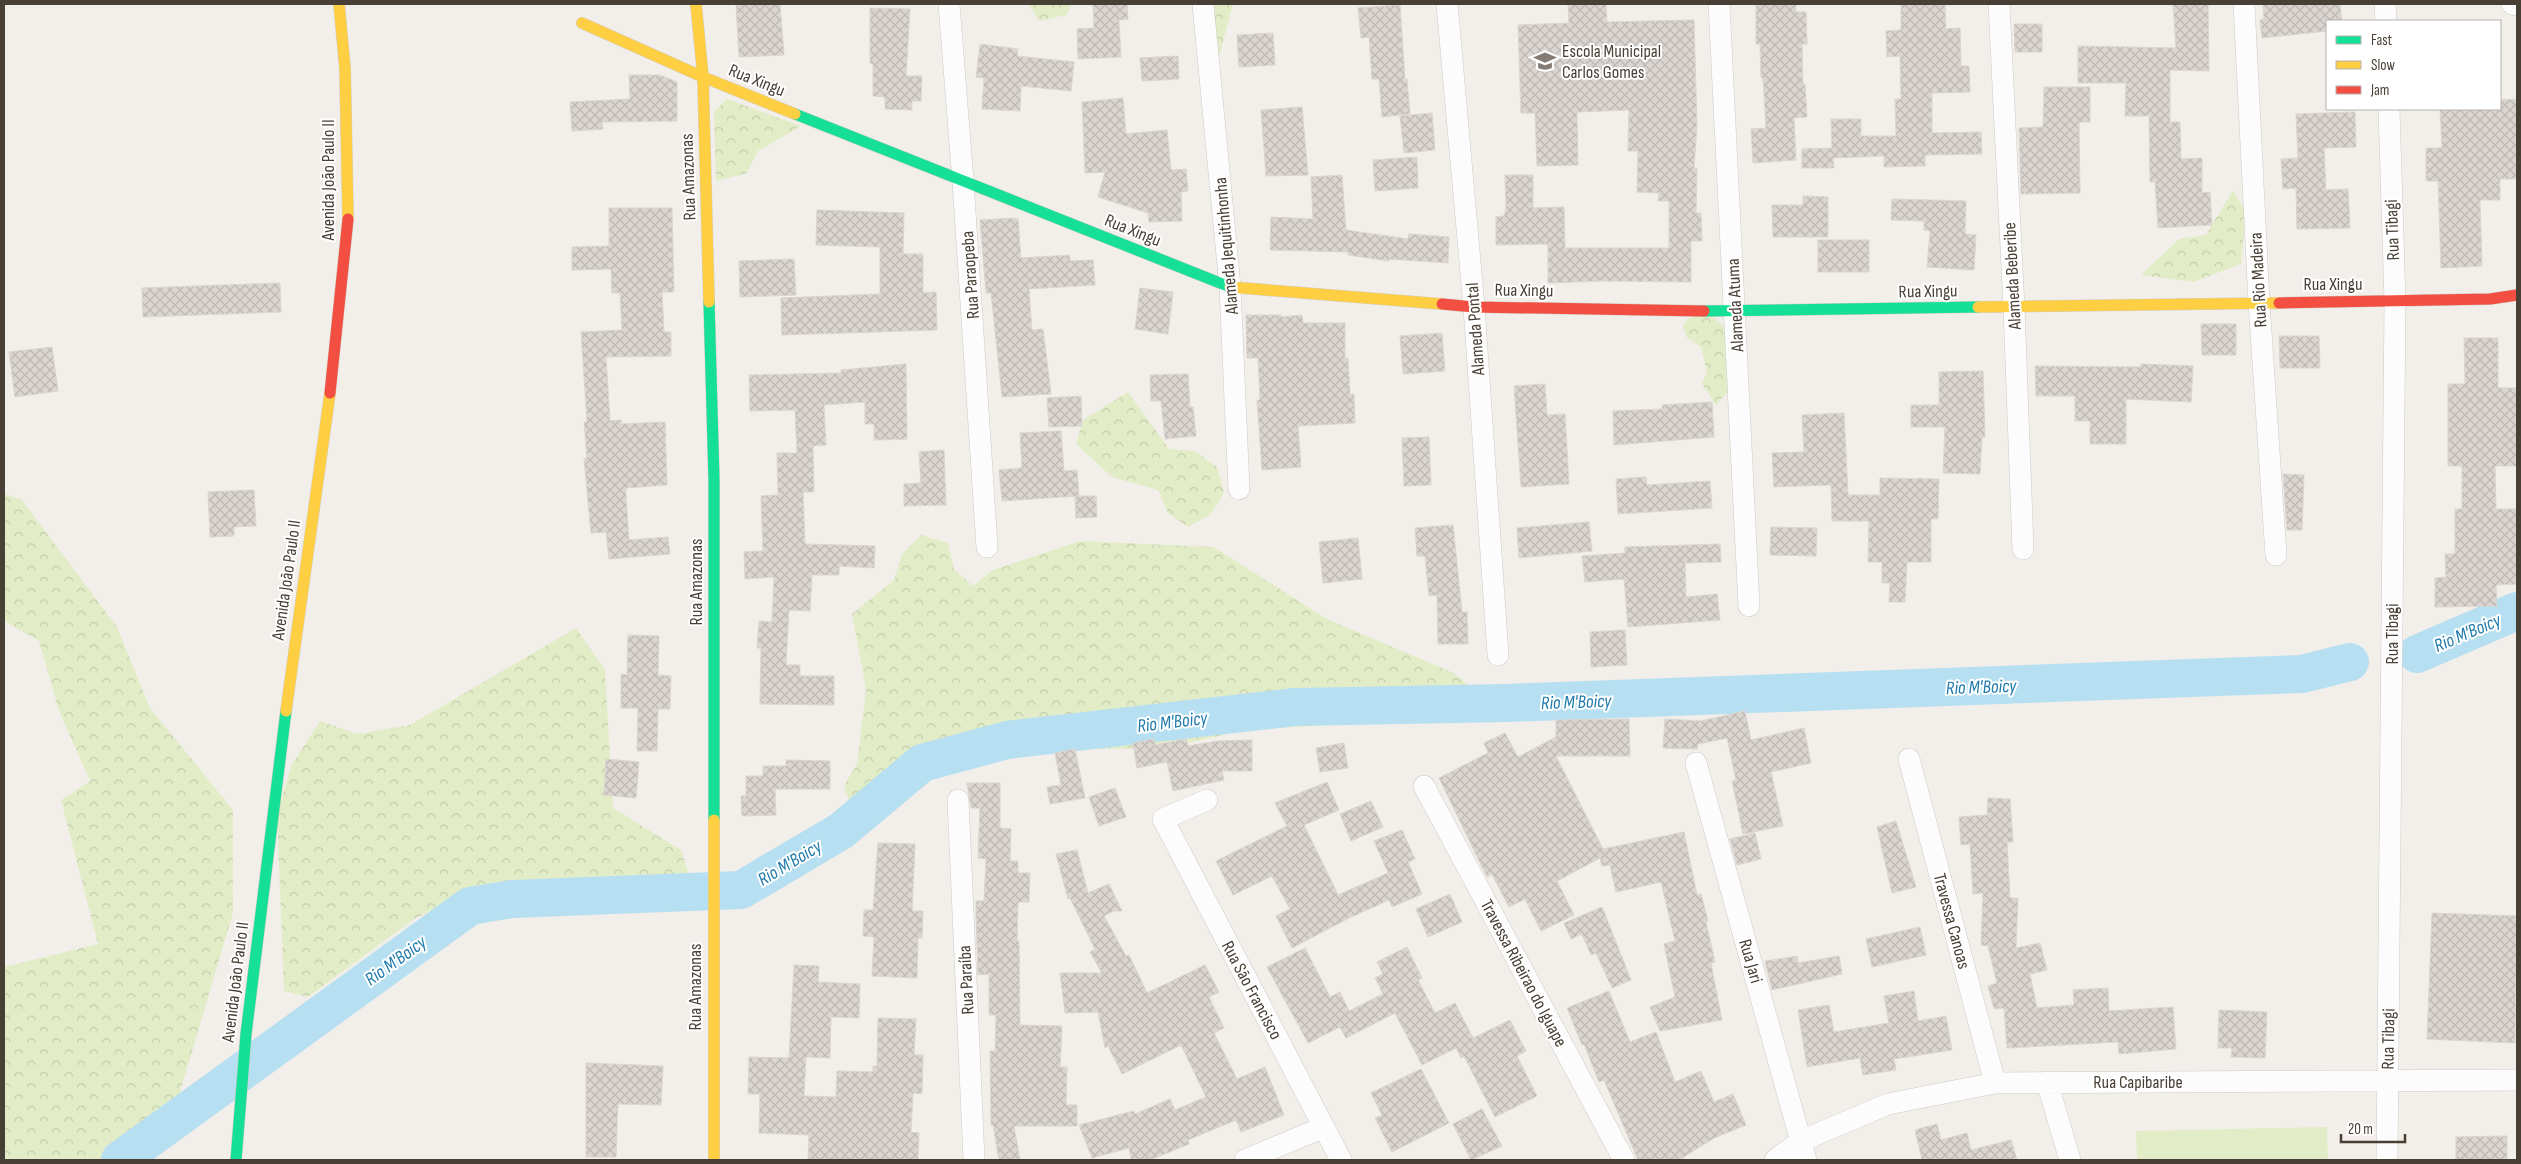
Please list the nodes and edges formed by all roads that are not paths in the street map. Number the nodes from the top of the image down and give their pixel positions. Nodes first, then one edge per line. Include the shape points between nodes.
1 (338, 4) edge
2 (696, 4) edge
3 (949, 4) edge
4 (1203, 4) edge
5 (1447, 4) edge
6 (1719, 4) edge
7 (1999, 4) edge
8 (2244, 4) edge
9 (2385, 4) edge
10 (2512, 4) edge
11 (2517, 5) edge
12 (2386, 20) edge
13 (582, 23) dead end
14 (703, 77) junction
15 (2389, 110) edge
16 (963, 182) junction
17 (1230, 287) junction
18 (2517, 295) edge
19 (2395, 301) junction
20 (2258, 302) junction
21 (1474, 307) junction
22 (2014, 308) junction
23 (1735, 310) junction
24 (1239, 489) dead end
25 (988, 547) dead end
26 (2023, 549) dead end
27 (2276, 555) dead end
28 (1749, 606) dead end
29 (1498, 654) dead end
30 (1909, 759) dead end
31 (1696, 763) dead end
32 (1424, 786) dead end
33 (958, 800) dead end
34 (1207, 800) dead end
35 (2517, 1080) edge
36 (2047, 1082) junction
37 (2387, 1082) junction
38 (1995, 1083) junction
39 (1324, 1127) junction
40 (1803, 1151) edge
41 (236, 1160) edge
42 (714, 1160) edge
43 (974, 1160) edge
44 (1245, 1160) edge
45 (1340, 1160) edge
46 (1624, 1160) edge
47 (1775, 1160) edge
48 (2070, 1160) edge
49 (2387, 1160) edge

1 - 41 street, Avenida João Paulo II via 345,68 349,211 332,372 298,613 246,1034
2 - 14 street, Rua Amazonas
3 - 16 street, Rua Paraopeba
4 - 17 street, Alameda Jequitinhonha
5 - 21 street, Alameda Pontal
6 - 23 street, Alameda Atuma
7 - 22 street, Alameda Beberibe
8 - 20 street, Rua Rio Madeira
9 - 12 street
10 - 11 street
13 - 14 street, Rua Xingu
14 - 16 street, Rua Xingu
14 - 42 street, Rua Amazonas via 714,480
15 - 19 street, Rua Tibagi
16 - 17 street, Rua Xingu
16 - 25 street, Rua Paraopeba
17 - 21 street, Rua Xingu
17 - 24 street, Alameda Jequitinhonha
18 - 19 street, Rua Xingu via 2490,299
19 - 20 street, Rua Xingu
19 - 37 street, Rua Tibagi
20 - 22 street, Rua Xingu
20 - 27 street, Rua Rio Madeira
21 - 23 street, Rua Xingu
21 - 29 street, Alameda Pontal
22 - 23 street, Rua Xingu
22 - 26 street, Alameda Beberibe
23 - 28 street, Alameda Atuma
30 - 38 street, Travessa Canoas
31 - 40 street, Rua Jari
32 - 46 street, Travessa Ribeirao do Iguape
33 - 43 street, Rua Paraíba
34 - 39 street, Rua São Francisco via 1163,819
35 - 37 street, Rua Capibaribe
36 - 37 street, Rua Capibaribe
36 - 38 street, Rua Capibaribe
36 - 48 street
37 - 49 street, Rua Tibagi
38 - 40 street, Rua Capibaribe via 1888,1104
39 - 44 street
39 - 45 street, Rua São Francisco
40 - 47 street, Rua Capibaribe

